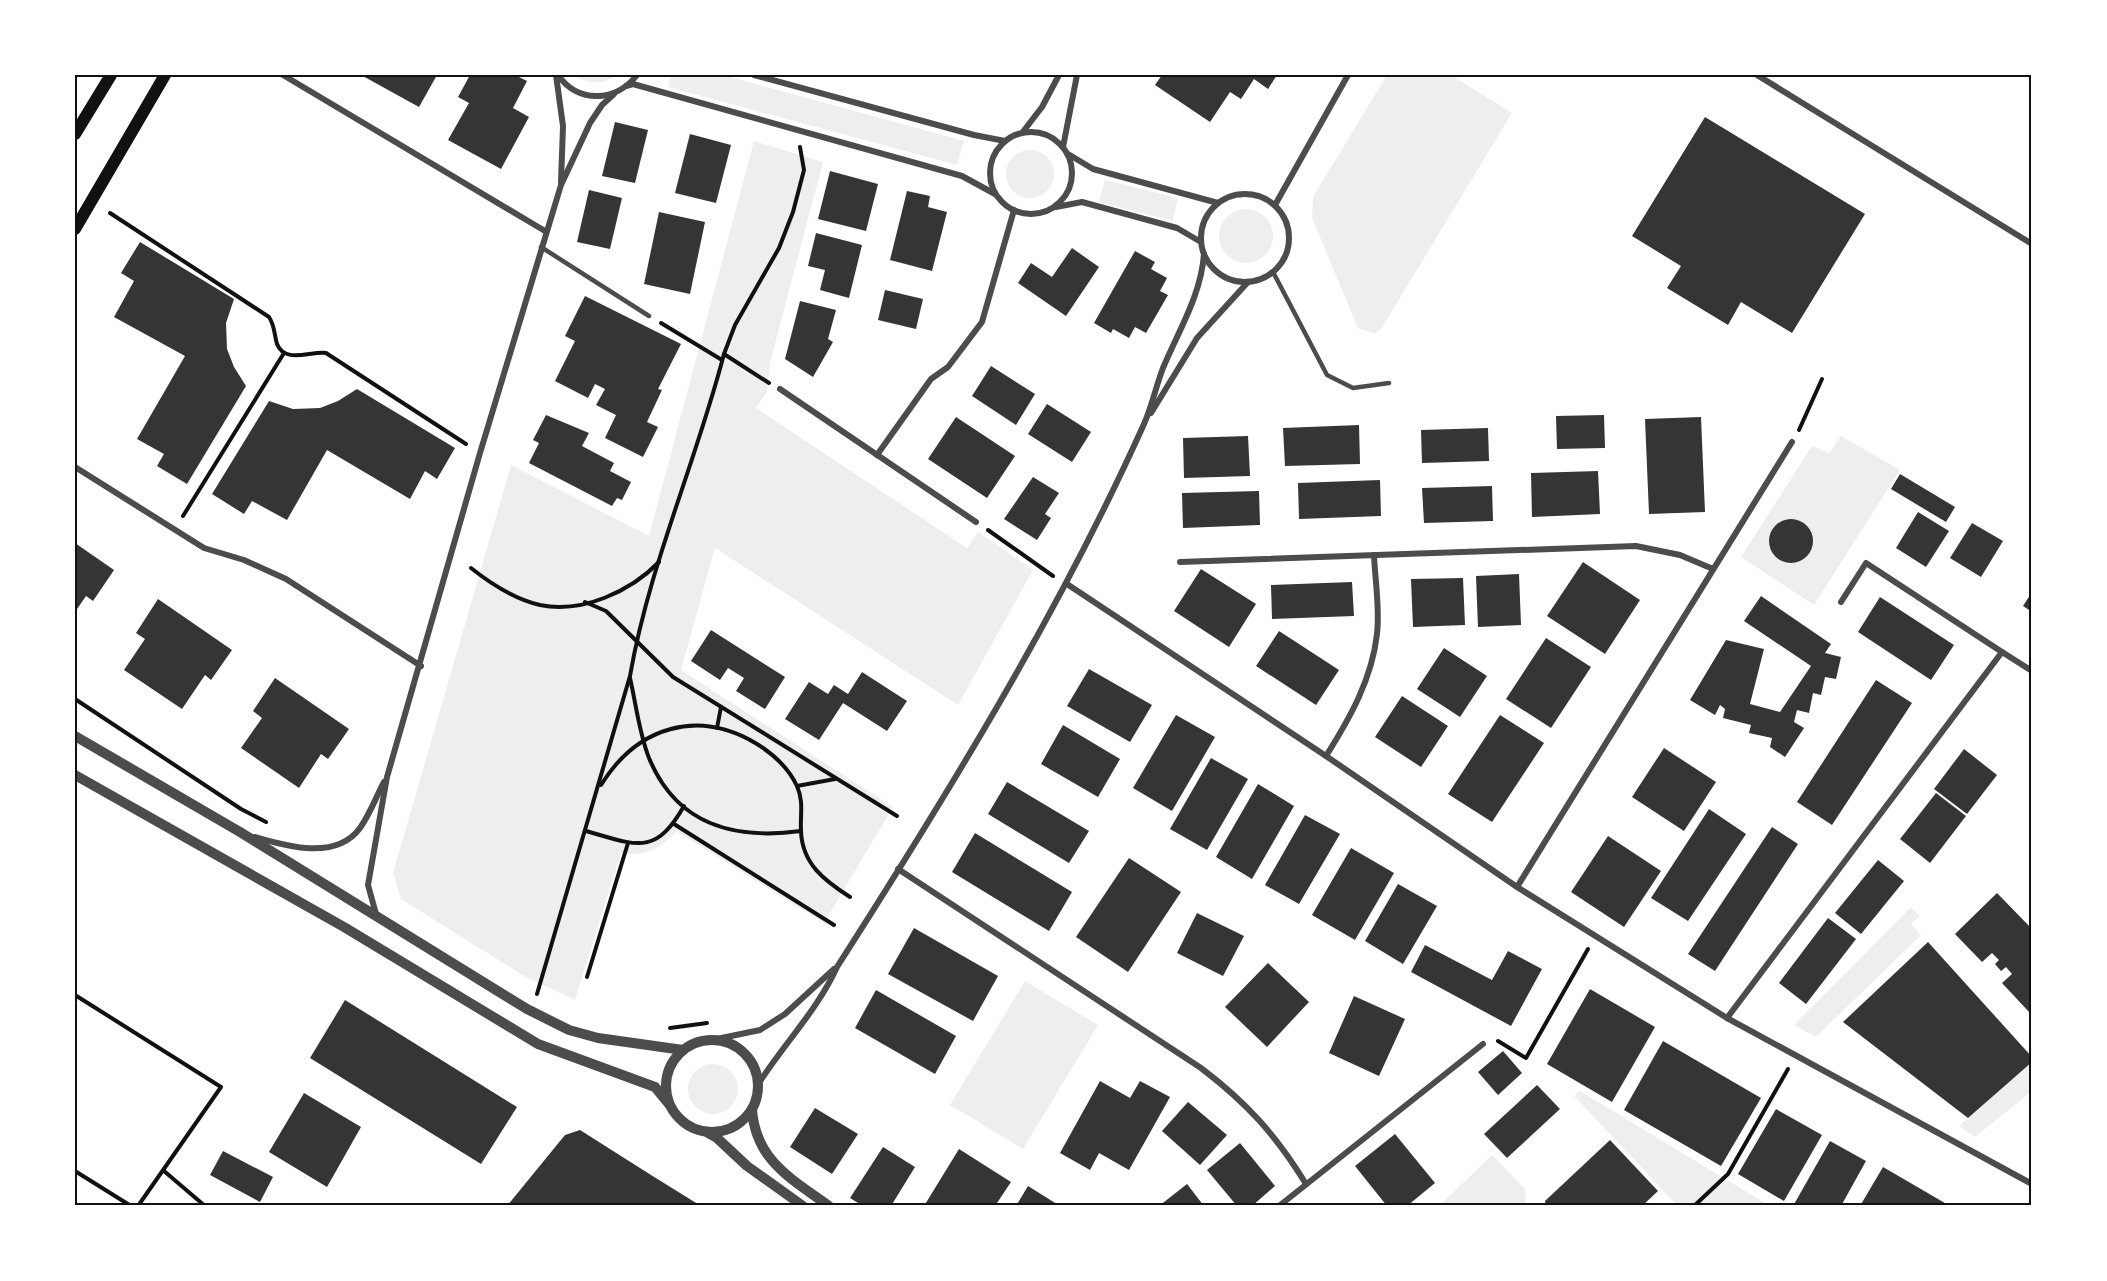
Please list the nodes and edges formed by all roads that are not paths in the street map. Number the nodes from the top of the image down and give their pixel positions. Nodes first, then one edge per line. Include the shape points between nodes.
1 (111, 75) edge
2 (165, 75) edge
3 (283, 75) edge
4 (557, 75) edge
5 (637, 75) edge
6 (754, 75) edge
7 (1059, 75) edge
8 (1077, 75) edge
9 (1348, 75) edge
10 (1757, 75) edge
11 (626, 86) junction
12 (614, 94) junction
13 (1022, 133) junction
14 (75, 135) edge
15 (1005, 141) junction
16 (1065, 150) junction
17 (561, 185) junction
18 (995, 194) junction
19 (1218, 203) junction
20 (1275, 205) junction
21 (1050, 209) junction
22 (1014, 210) junction
23 (75, 229) edge
24 (545, 231) junction
25 (1201, 242) junction
26 (2032, 244) edge
27 (541, 247) junction
28 (1204, 254) junction
29 (1273, 272) junction
30 (1248, 282) junction
31 (649, 316) road end
32 (1389, 383) dead end
33 (780, 389) road end
34 (1145, 421) junction
35 (1792, 441) road end
36 (877, 455) junction
37 (75, 467) edge
38 (976, 522) road end
39 (1374, 555) junction
40 (1180, 562) dead end
41 (1713, 569) junction
42 (1066, 584) junction
43 (1841, 602) dead end
44 (2002, 652) junction
45 (421, 666) junction
46 (2032, 671) edge
47 (75, 736) edge
48 (1326, 756) junction
49 (75, 775) edge
50 (387, 777) junction
51 (240, 832) junction
52 (898, 869) junction
53 (1516, 887) junction
54 (377, 918) junction
55 (837, 967) junction
56 (1727, 1018) junction
57 (712, 1040) junction
58 (1484, 1044) road end
59 (683, 1050) junction
60 (759, 1083) junction
61 (669, 1104) junction
62 (752, 1110) junction
63 (705, 1131) junction
64 (1306, 1184) junction
65 (2032, 1184) edge
66 (803, 1206) edge
67 (829, 1206) edge
68 (1279, 1206) edge

1 - 14 main road
2 - 23 main road
3 - 24 street
4 - 12 street via 571,89 585,95
4 - 17 street via 563,126
5 - 11 street
6 - 15 street
7 - 13 street
8 - 16 street
9 - 20 street
10 - 26 street
11 - 12 street
11 - 18 street via 633,84 962,176
12 - 17 street via 590,123
13 - 15 street
13 - 16 street via 1047,135
15 - 18 street via 991,162 990,182
16 - 19 street via 1093,169
16 - 21 street via 1072,171 1070,183 1061,201
17 - 24 street
18 - 22 street
19 - 20 street via 1250,194
19 - 25 street via 1205,220
20 - 29 street via 1284,216 1290,235 1286,256
21 - 22 street via 1033,214
21 - 25 street via 1082,202 1177,228
22 - 36 street via 982,322 948,367 931,379
24 - 27 street
25 - 28 street
27 - 31 lane
27 - 45 street
28 - 30 street via 1221,275
28 - 34 street via 1197,290
29 - 30 street
29 - 32 lane via 1327,375 1353,388
30 - 34 street via 1197,338
33 - 36 street
34 - 42 street
35 - 41 street
36 - 38 street
37 - 45 street via 204,548 286,579
39 - 40 street
39 - 41 street via 1636,546 1680,555
39 - 48 street via 1377,633 1369,672 1353,714
41 - 53 street
42 - 48 street
42 - 52 street
43 - 44 street via 1866,562
44 - 46 street
44 - 56 street
45 - 50 street
47 - 51 street
48 - 53 street
49 - 61 street via 344,927 538,1044 655,1087
50 - 51 street via 360,828 337,844 315,848 286,846
50 - 54 street via 368,885
51 - 54 street
52 - 55 street
52 - 64 street via 1239,1096 1286,1150
53 - 56 street
54 - 59 street via 526,1009 569,1030 630,1044
55 - 57 street via 785,1014 760,1030
55 - 60 street via 826,990
56 - 65 street
57 - 59 street
57 - 60 street via 726,1042 748,1057
58 - 64 street
59 - 61 street via 666,1080
60 - 62 street
61 - 63 street via 686,1124
62 - 63 street via 730,1129
62 - 67 street via 754,1132 767,1155 780,1170
63 - 66 street
64 - 68 street

